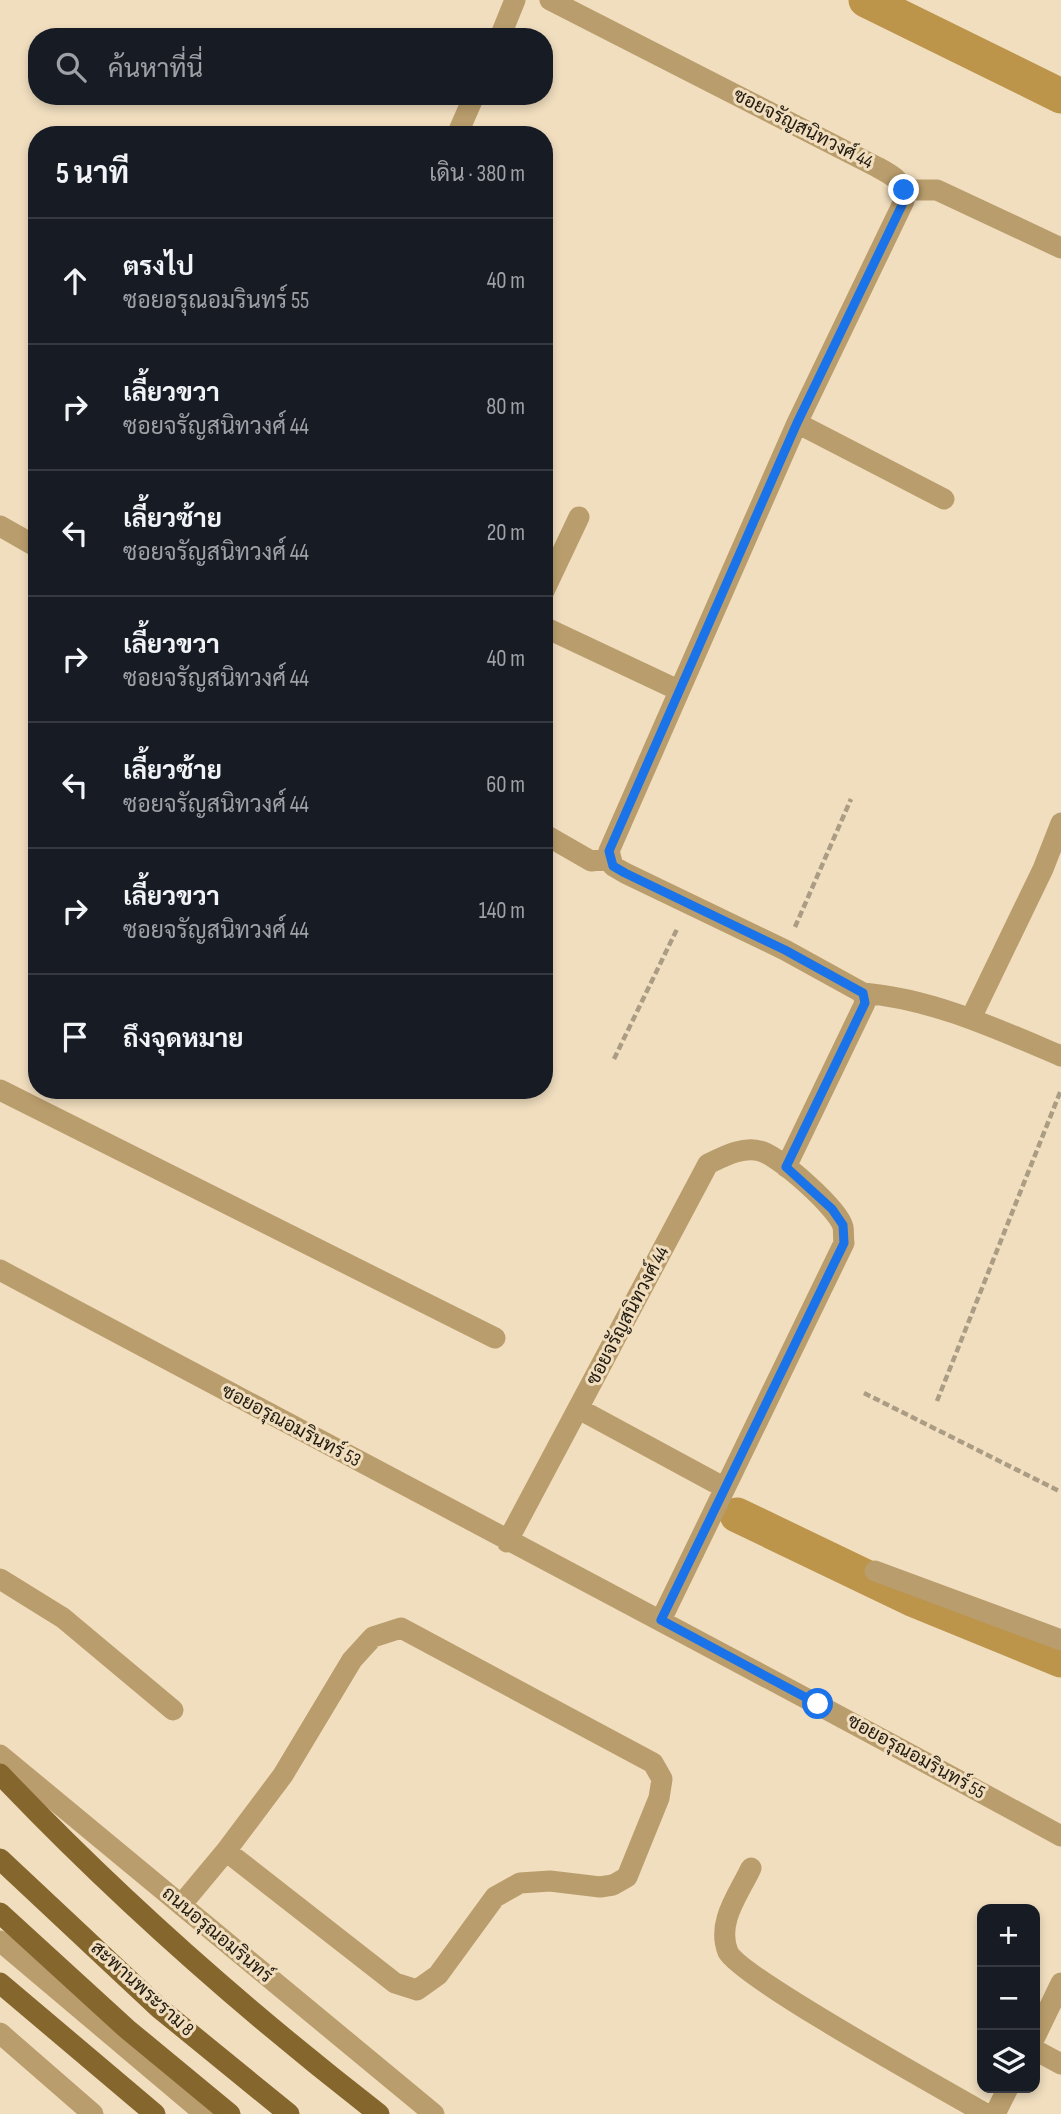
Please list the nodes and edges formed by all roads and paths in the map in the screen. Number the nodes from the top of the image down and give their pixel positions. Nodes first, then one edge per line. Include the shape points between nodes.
1 (516, 0) edge
2 (550, 0) edge
3 (504, 28) edge
4 (470, 105) edge
5 (461, 126) edge
6 (904, 190) junction
7 (1061, 248) edge
8 (797, 423) junction
9 (944, 499) dead end
10 (579, 517) dead end
11 (0, 526) edge
12 (28, 542) edge
13 (553, 573) edge
14 (553, 631) edge
15 (678, 690) junction
16 (851, 799) dead end
17 (1061, 823) edge
18 (553, 839) edge
19 (610, 859) junction
20 (689, 904) junction
21 (785, 950) junction
22 (863, 993) junction
23 (971, 1018) junction
24 (1061, 1056) edge
25 (614, 1059) dead end
26 (0, 1090) edge
27 (1061, 1090) edge
28 (786, 1167) junction
29 (0, 1270) edge
30 (495, 1338) dead end
31 (864, 1393) dead end
32 (937, 1401) dead end
33 (579, 1409) junction
34 (725, 1488) junction
35 (1061, 1492) edge
36 (506, 1542) junction
37 (875, 1571) dead end
38 (0, 1579) edge
39 (584, 1581) joint
40 (661, 1620) junction
41 (1061, 1640) edge
42 (173, 1710) dead end
43 (0, 1755) edge
44 (0, 1774) edge
45 (1061, 1836) edge
46 (226, 1851) junction
47 (0, 1859) edge
48 (751, 1868) dead end
49 (181, 1905) junction
50 (0, 1913) edge
51 (0, 1941) edge
52 (0, 1983) edge
53 (1061, 1983) edge
54 (1038, 2030) edge
55 (0, 2033) edge
56 (1040, 2053) edge
57 (1061, 2064) edge
58 (1006, 2093) edge
59 (93, 2114) edge
60 (155, 2114) edge
61 (205, 2114) edge
62 (230, 2114) edge
63 (289, 2114) edge
64 (379, 2114) edge
65 (434, 2114) edge
66 (986, 2114) edge
67 (995, 2114) edge

1 - 3 street
2 - 6 street, ซอยจรัญสนิทวงศ์ 44 via 898,178
4 - 5 street
6 - 7 street via 937,190
6 - 8 street via 904,201
8 - 9 street
8 - 15 street
10 - 13 street
11 - 12 street
14 - 15 street
15 - 19 street via 611,841
16 - 21 path
17 - 23 street
18 - 19 street via 590,862
19 - 20 street via 625,873
20 - 21 street
20 - 25 path
21 - 22 street
22 - 23 street via 889,995
22 - 28 street via 865,1003
23 - 24 street
26 - 30 street
27 - 32 path
28 - 33 street, ซอยจรัญสนิทวงศ์ 44 via 760,1150 733,1152 708,1164
28 - 34 street, ซอยจรัญสนิทวงศ์ 44 via 832,1209 843,1225 844,1243
29 - 36 street, ซอยอรุณอมรินทร์ 53
31 - 35 path
33 - 34 street
33 - 36 street, ซอยจรัญสนิทวงศ์ 44
34 - 40 street, ซอยจรัญสนิทวงศ์ 44
36 - 39 street, ซอยอรุณอมรินทร์ 53
37 - 41 street
38 - 42 street via 62,1618
39 - 40 street, ซอยอรุณอมรินทร์ 55
40 - 45 street, ซอยอรุณอมรินทร์ 55
43 - 49 street, ถนนอรุณอมรินทร์
44 - 64 main road via 81,1860 297,2050
46 - 46 street via 284,1776 352,1660 373,1637 401,1628 653,1763 663,1779 627,1877 600,1887 520,1883 495,1897 438,1975 417,1990 395,1983
46 - 49 street
47 - 63 main road, สะพานพระราม 8 via 159,2008
48 - 66 street via 723,1927 729,1954 778,1992
49 - 65 street, ถนนอรุณอมรินทร์
50 - 62 main road, สะพานพระราม 8 via 127,2029
51 - 61 street
52 - 60 main road
53 - 54 street
55 - 59 street
56 - 57 street
58 - 67 street

